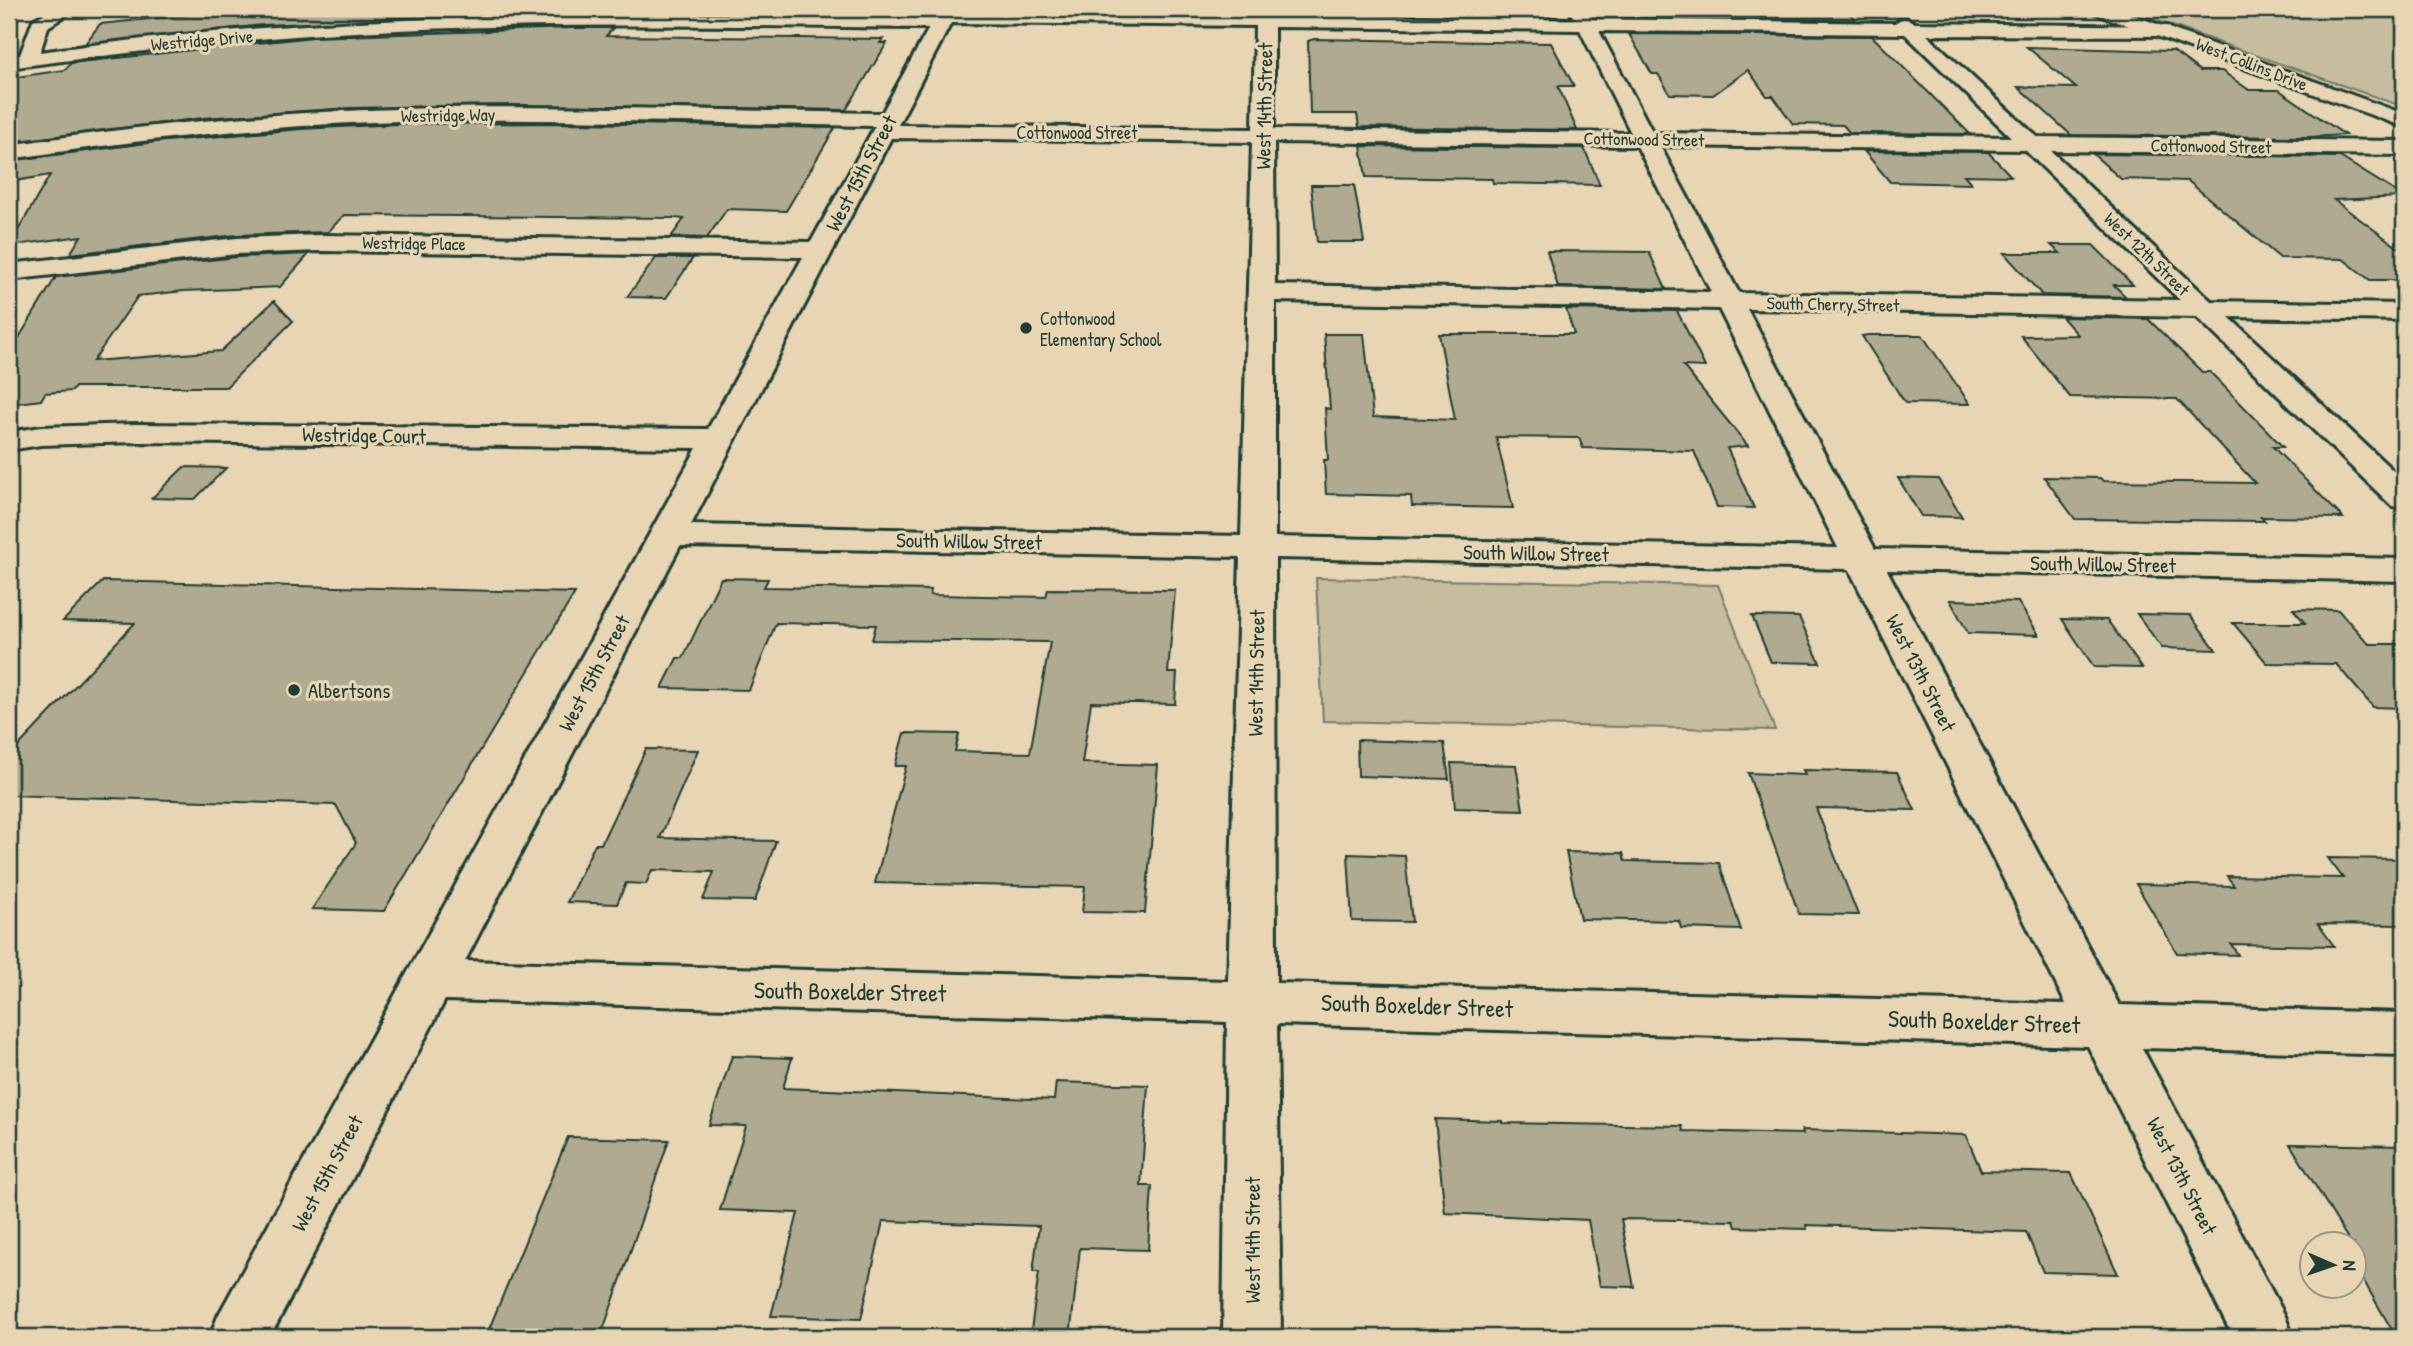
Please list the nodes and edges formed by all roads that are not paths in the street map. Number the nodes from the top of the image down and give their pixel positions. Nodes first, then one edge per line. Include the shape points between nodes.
1 (66, 9) edge
2 (1889, 9) edge
3 (2100, 9) edge
4 (945, 16) edge
5 (1265, 16) edge
6 (1582, 18) edge
7 (1912, 30) junction
8 (2167, 32) junction
9 (18, 60) edge
10 (2404, 121) edge
11 (887, 125) junction
12 (1262, 134) junction
13 (1645, 139) junction
14 (2032, 144) junction
15 (2404, 148) edge
16 (9, 152) edge
17 (820, 250) junction
18 (9, 272) edge
19 (1261, 293) junction
20 (1730, 303) junction
21 (2205, 309) junction
22 (2404, 312) edge
23 (719, 439) junction
24 (9, 441) edge
25 (2404, 499) edge
26 (668, 535) junction
27 (1258, 547) junction
28 (1863, 560) junction
29 (2404, 570) edge
30 (430, 980) junction
31 (1252, 1001) junction
32 (2104, 1024) junction
33 (2404, 1034) edge
34 (239, 1337) edge
35 (1252, 1337) edge
36 (2264, 1337) edge

1 - 9 street via 40,24
2 - 7 street, West 12th Street
3 - 8 street, West Collins Drive
4 - 5 street, Westridge Drive
4 - 9 street, Westridge Drive via 418,24 283,32
4 - 11 street, West 15th Street
5 - 6 street, Westridge Drive
5 - 12 street, West 14th Street
6 - 7 street, Westridge Drive
6 - 13 street, West 13th Street
7 - 8 street, Westridge Drive
7 - 14 street, West 12th Street
8 - 10 street, West Collins Drive
11 - 12 street, Cottonwood Street
11 - 16 street, Westridge Way via 456,114 292,120
11 - 17 street, West 15th Street
12 - 13 street, Cottonwood Street
12 - 19 street, West 14th Street
13 - 14 street, Cottonwood Street
13 - 20 street, West 13th Street
14 - 15 street, Cottonwood Street
14 - 21 street, West 12th Street
17 - 18 street, Westridge Place via 320,243 237,246
17 - 23 street, West 15th Street
19 - 20 street, South Cherry Street
19 - 27 street, West 14th Street
20 - 21 street, South Cherry Street
20 - 28 street, West 13th Street
21 - 22 street, South Cherry Street
21 - 25 street, West 12th Street
23 - 24 street, Westridge Court via 136,433
23 - 26 street, West 15th Street
26 - 27 street, South Willow Street
26 - 30 street, West 15th Street
27 - 28 street, South Willow Street
27 - 31 street, West 14th Street
28 - 29 street, South Willow Street
28 - 32 street, West 13th Street
30 - 31 street, South Boxelder Street
30 - 34 street, West 15th Street
31 - 32 street, South Boxelder Street
31 - 35 street, West 14th Street
32 - 33 street, South Boxelder Street
32 - 36 street, West 13th Street

